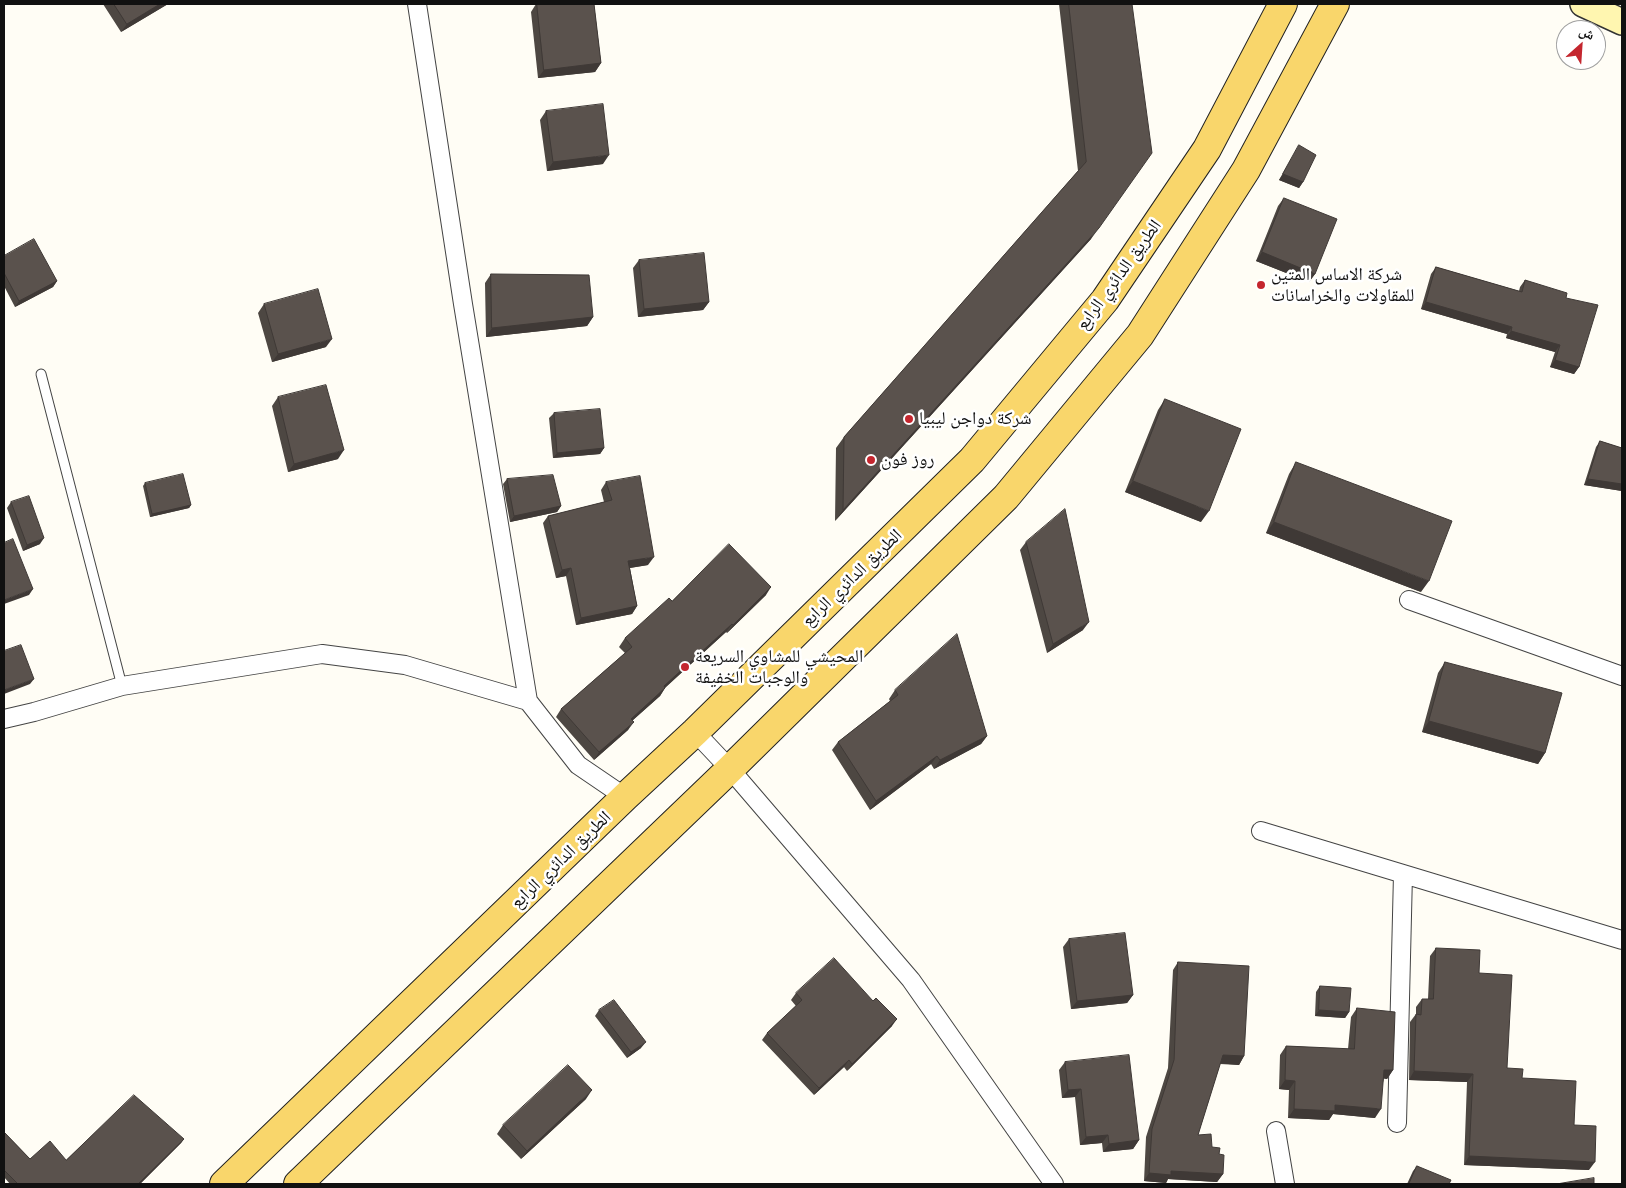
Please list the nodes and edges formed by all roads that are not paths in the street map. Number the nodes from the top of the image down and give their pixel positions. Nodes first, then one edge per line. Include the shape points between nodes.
1 (417, 4) edge
2 (1283, 4) edge
3 (1335, 4) edge
4 (1583, 4) edge
5 (1622, 22) edge
6 (41, 374) dead end
7 (1409, 600) dead end
8 (1622, 676) edge
9 (122, 686) junction
10 (528, 701) junction
11 (4, 719) edge
12 (695, 732) junction
13 (730, 769) junction
14 (625, 797) junction
15 (1261, 831) dead end
16 (1403, 874) junction
17 (1622, 940) edge
18 (1397, 1122) dead end
19 (1276, 1131) dead end
20 (224, 1184) edge
21 (298, 1184) edge
22 (1054, 1184) edge
23 (1284, 1184) edge

1 - 10 street
2 - 12 main road, الطريق الدائري الرابع via 1207,149 1105,300 972,460
3 - 13 main road via 1246,170 1140,335 1006,497
4 - 5 street
6 - 9 lane
7 - 8 street
9 - 10 street via 322,654 405,665
9 - 11 street
10 - 14 street via 578,765
12 - 13 street
12 - 14 main road, الطريق الدائري الرابع
13 - 21 main road
13 - 22 street via 911,980
14 - 20 main road, الطريق الدائري الرابع
15 - 16 street
16 - 17 street
16 - 18 street
19 - 23 street

